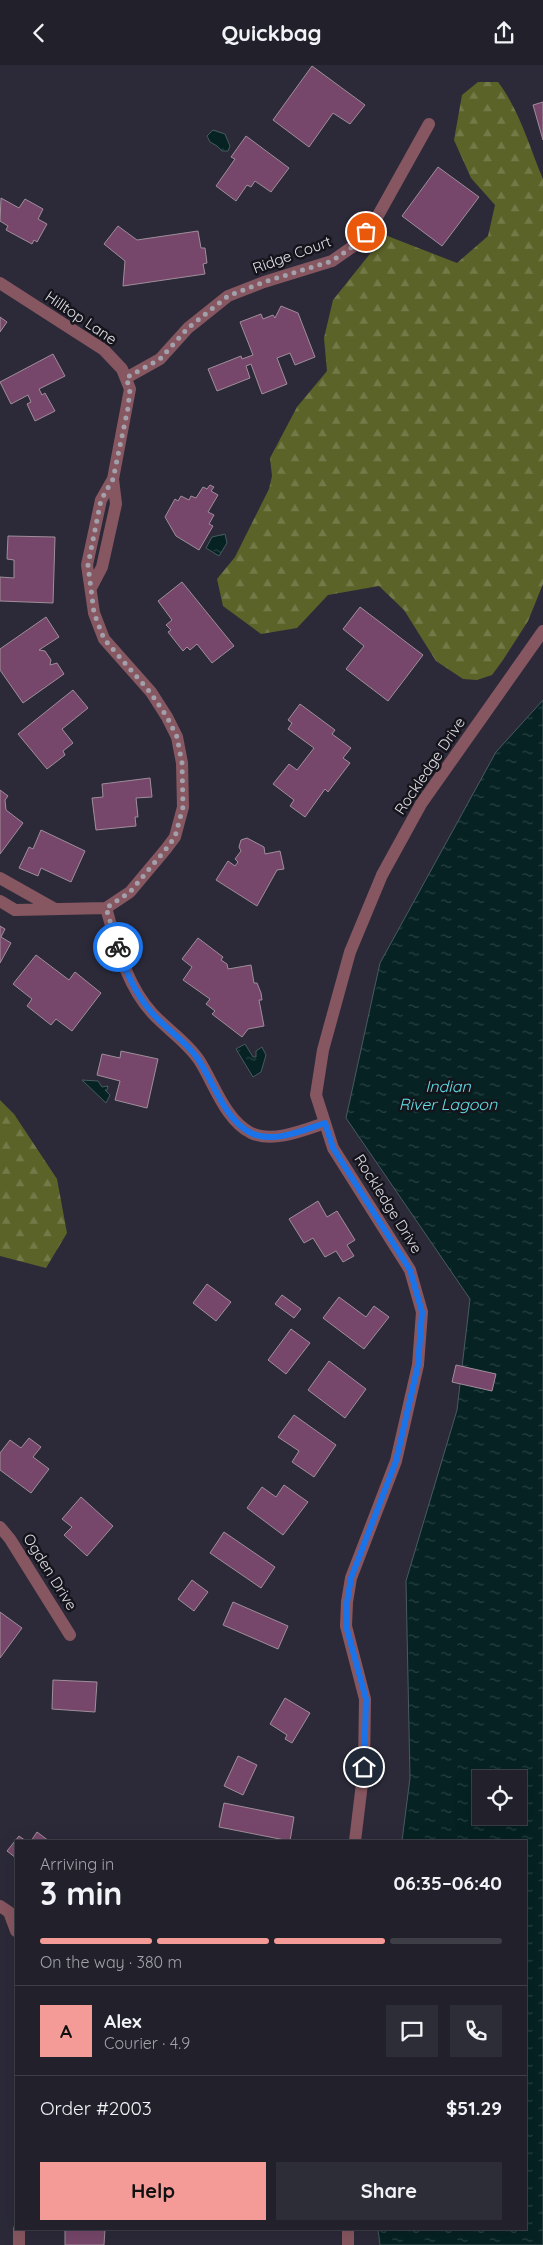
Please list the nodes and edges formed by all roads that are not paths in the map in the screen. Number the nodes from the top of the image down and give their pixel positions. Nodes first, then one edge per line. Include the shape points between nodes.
1 (429, 124) dead end
2 (0, 283) edge
3 (126, 378) junction
4 (543, 631) edge
5 (0, 878) edge
6 (0, 901) edge
7 (106, 908) junction
8 (54, 909) junction
9 (325, 1123) junction
10 (0, 1527) edge
11 (70, 1635) dead end
12 (355, 1840) edge
13 (0, 1906) edge
14 (15, 1929) edge
15 (20, 2230) edge
16 (348, 2230) edge
17 (19, 2245) edge
18 (348, 2245) edge

1 - 3 street, Ridge Court via 376,219 355,245 332,261 228,296 188,328 160,359
2 - 3 street, Hilltop Lane via 104,350
3 - 7 street, Hilltop Lane via 130,389 128,408 113,479 116,504 102,567 91,589 94,613 104,639 150,692 177,737 182,763 183,807 175,837 130,892
4 - 9 street, Rockledge Drive via 421,804 382,875 350,952 323,1050 316,1095
5 - 8 street
6 - 8 street via 15,910
7 - 8 street
7 - 9 street via 121,958 141,997 153,1014 198,1058 237,1122 252,1133 274,1137
9 - 12 street, Rockledge Drive via 333,1148 410,1270 422,1312 418,1365 396,1461 351,1578 347,1602 346,1626 366,1699 364,1767
10 - 11 street, Ogden Drive
13 - 14 street via 8,1912
15 - 17 street
16 - 18 street

